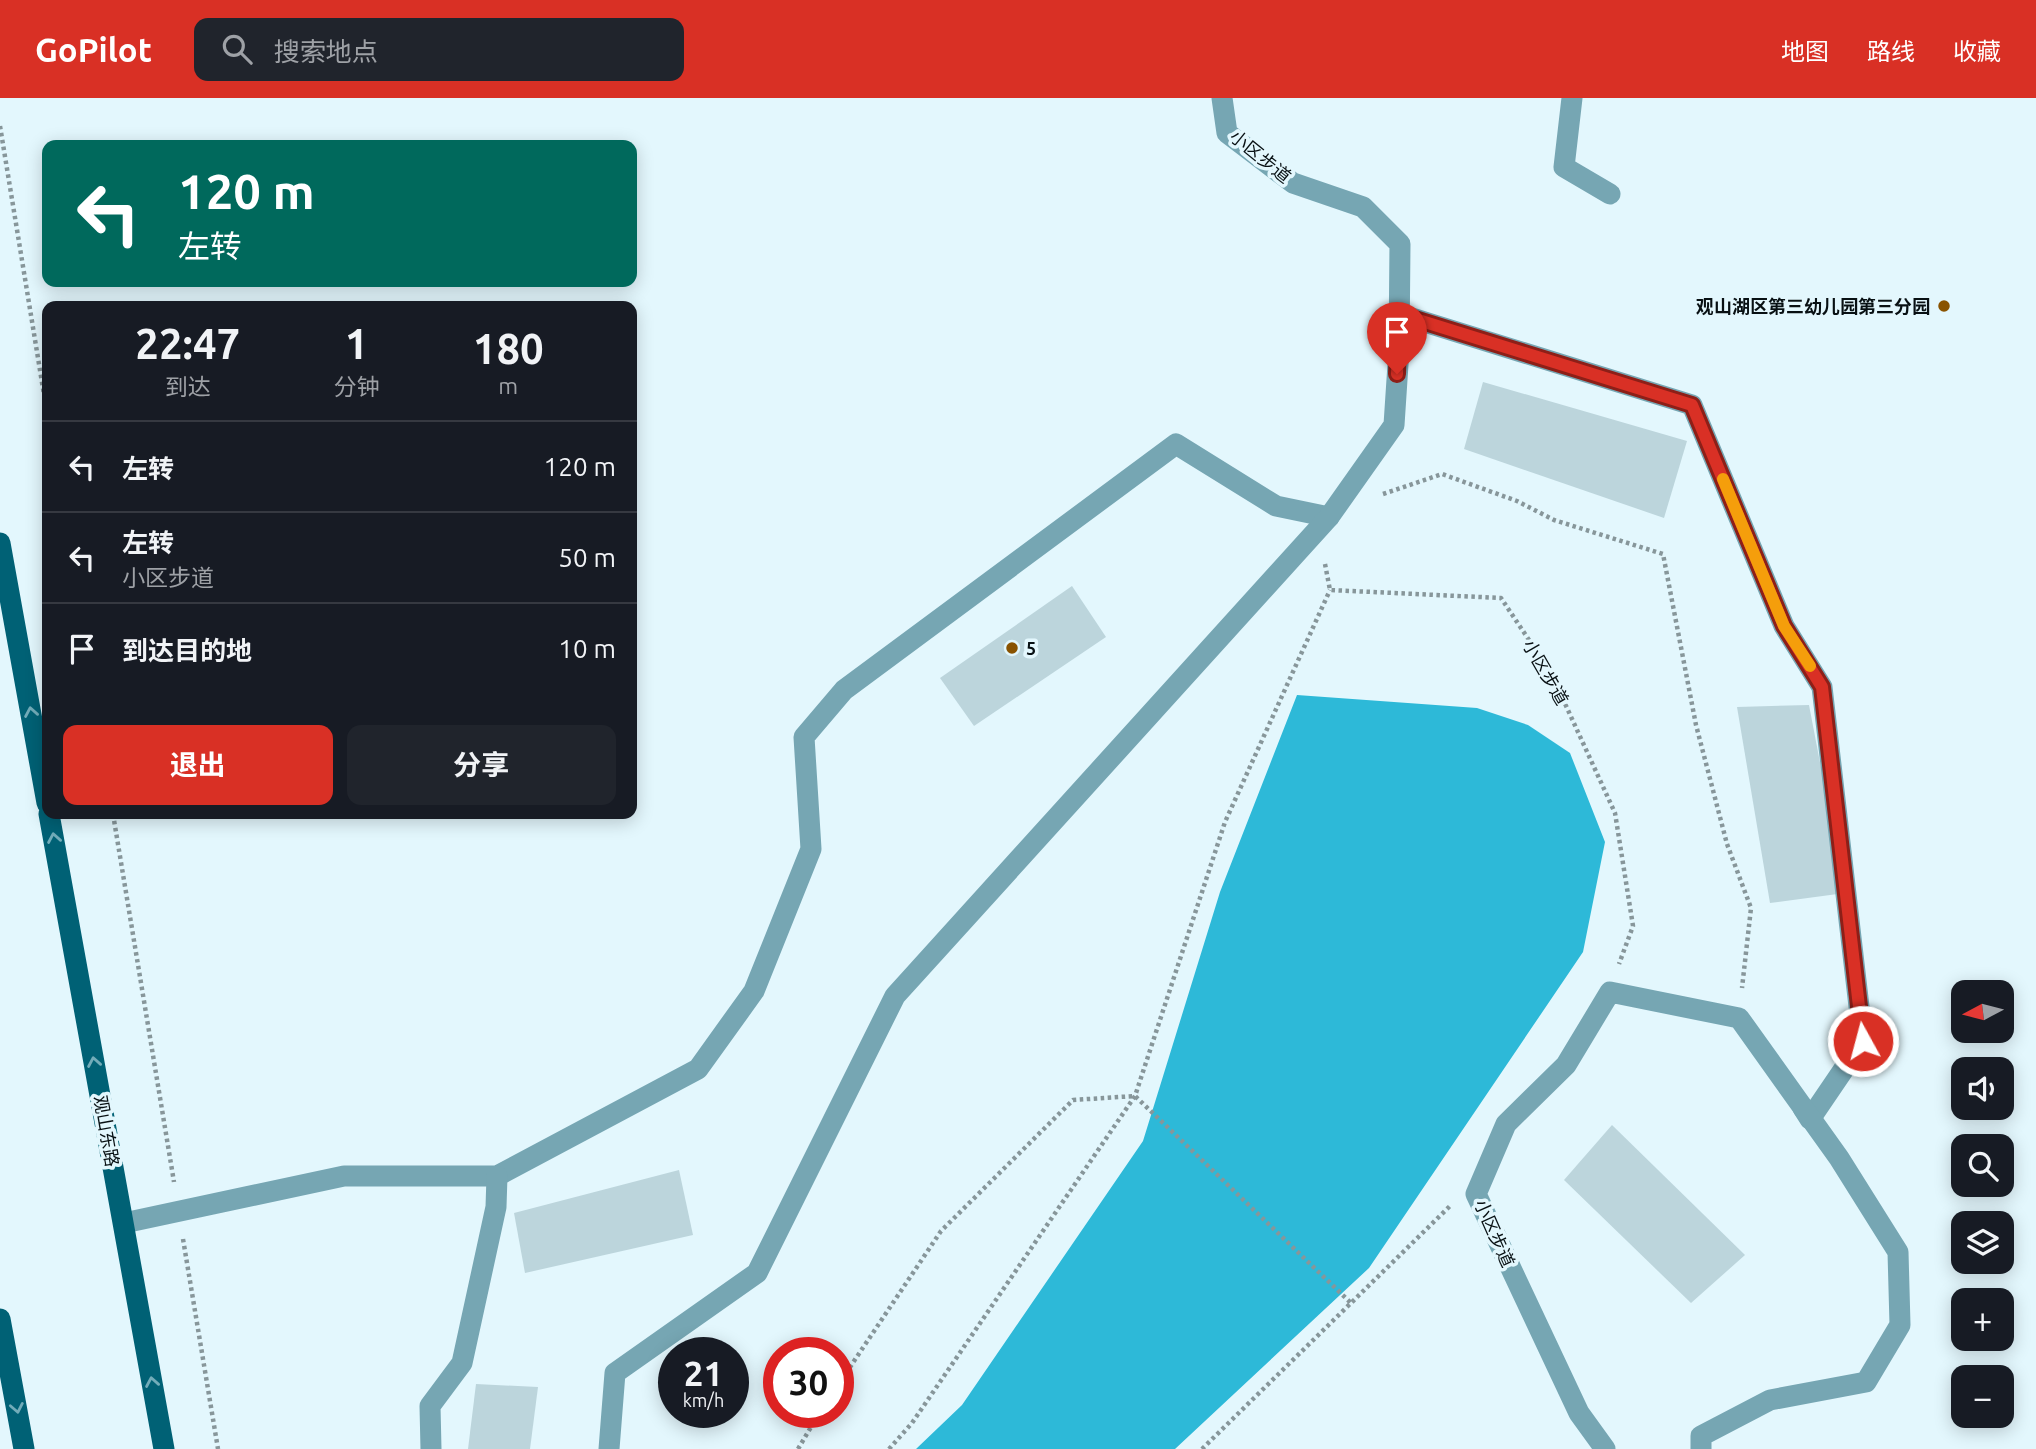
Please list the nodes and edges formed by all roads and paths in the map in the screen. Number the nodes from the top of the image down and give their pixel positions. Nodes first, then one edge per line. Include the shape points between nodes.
1 (1222, 98) edge
2 (1572, 98) edge
3 (0, 126) edge
4 (1610, 194) dead end
5 (1399, 314) junction
6 (42, 382) edge
7 (1380, 495) dead end
8 (1329, 517) junction
9 (0, 543) edge
10 (1329, 590) junction
11 (42, 775) edge
12 (50, 819) edge
13 (114, 819) edge
14 (1610, 992) junction
15 (1739, 1018) junction
16 (1135, 1096) junction
17 (1810, 1119) junction
18 (1486, 1171) junction
19 (497, 1176) junction
20 (175, 1187) dead end
21 (124, 1223) junction
22 (182, 1228) dead end
23 (1351, 1303) junction
24 (0, 1319) edge
25 (854, 1361) edge
26 (810, 1428) edge
27 (24, 1449) edge
28 (164, 1449) edge
29 (218, 1449) edge
30 (431, 1449) edge
31 (609, 1449) edge
32 (798, 1449) edge
33 (888, 1449) edge
34 (1202, 1449) edge
35 (1605, 1449) edge
36 (1702, 1449) edge

1 - 5 street, 小区步道 via 1227,133 1293,183 1363,207 1400,244
2 - 4 street via 1564,167
3 - 6 path
5 - 8 street, 小区步道 via 1394,425
5 - 17 street via 1692,405 1784,626 1822,687 1863,1041
7 - 15 path via 1442,474 1517,501 1554,520 1662,554 1696,725 1727,844 1751,908
8 - 10 path via 1319,530
8 - 19 street via 1276,506 1176,444 844,690 804,737 811,849 754,991 698,1069
8 - 31 street, 小区步道 via 895,996 757,1273 615,1373
11 -> 9 main road
10 - 14 path, 小区步道 via 1501,598 1551,673 1615,813 1633,926
10 - 16 path via 1225,822
21 -> 12 main road, 观山东路
13 - 20 path
14 - 15 street
14 - 18 street, 小区步道 via 1566,1065 1506,1124
15 - 17 street
16 - 23 path
16 - 25 path via 1073,1101 942,1231
16 - 33 path via 912,1423
17 - 36 street via 1898,1252 1900,1325 1866,1382 1770,1399 1701,1436
18 - 23 path
18 - 35 street, 小区步道 via 1476,1194 1579,1413
19 - 21 street via 344,1176
19 - 30 street via 496,1207 462,1363 430,1406
28 -> 21 main road, 观山东路
22 - 29 path
23 - 34 path
24 -> 27 main road
26 - 32 path

